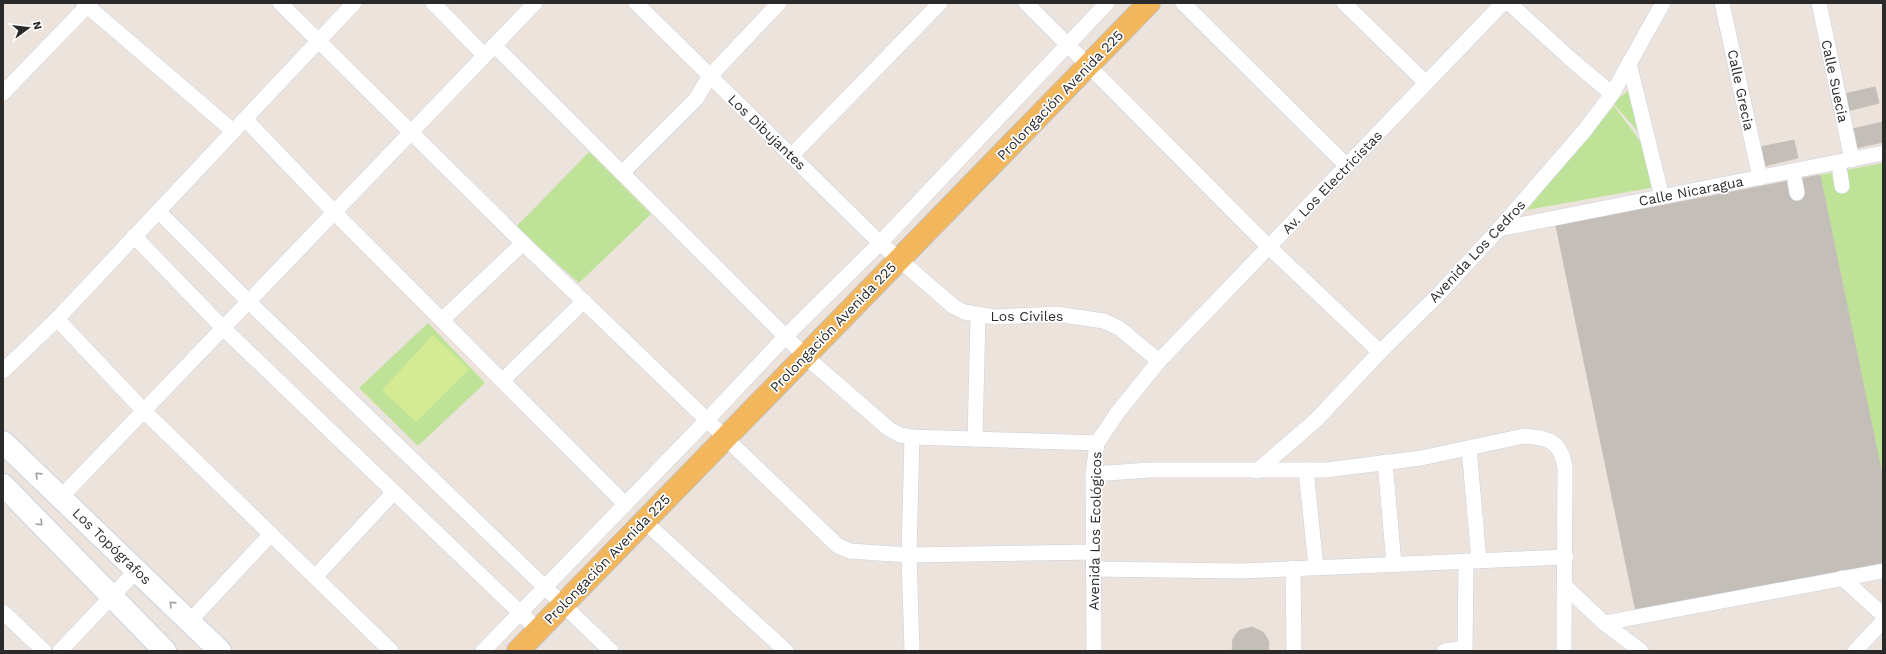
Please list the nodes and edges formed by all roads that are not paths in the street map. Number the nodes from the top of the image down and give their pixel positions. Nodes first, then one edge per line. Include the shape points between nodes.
1 (280, 3) edge
2 (354, 3) edge
3 (433, 3) edge
4 (535, 3) edge
5 (636, 3) edge
6 (779, 3) edge
7 (940, 3) edge
8 (1026, 3) edge
9 (1107, 3) edge
10 (1149, 3) edge
11 (1183, 3) edge
12 (1344, 3) edge
13 (1503, 3) edge
14 (1509, 3) edge
15 (1663, 3) edge
16 (1722, 3) edge
17 (1819, 3) edge
18 (87, 4) edge
19 (318, 41) junction
20 (1067, 44) junction
21 (489, 50) junction
22 (1629, 63) junction
23 (1088, 65) junction
24 (710, 76) junction
25 (1426, 83) junction
26 (3, 93) edge
27 (1612, 94) junction
28 (245, 119) junction
29 (233, 131) junction
30 (410, 133) junction
31 (1883, 153) edge
32 (792, 155) junction
33 (1852, 160) junction
34 (1347, 166) junction
35 (622, 173) junction
36 (1760, 178) junction
37 (1662, 197) junction
38 (158, 211) junction
39 (334, 212) junction
40 (1500, 230) junction
41 (134, 236) junction
42 (523, 243) junction
43 (880, 243) junction
44 (1269, 247) junction
45 (899, 260) junction
46 (584, 301) junction
47 (249, 302) junction
48 (978, 316) junction
49 (56, 319) junction
50 (442, 320) junction
51 (223, 328) junction
52 (786, 336) junction
53 (1380, 352) junction
54 (805, 356) junction
55 (1160, 361) junction
56 (3, 371) edge
57 (503, 380) junction
58 (144, 411) junction
59 (707, 420) junction
60 (912, 437) junction
61 (726, 438) junction
62 (976, 439) junction
63 (3, 442) edge
64 (1097, 443) junction
65 (1469, 448) junction
66 (1384, 462) junction
67 (1306, 470) junction
68 (1257, 471) junction
69 (1094, 474) junction
70 (3, 485) edge
71 (394, 492) junction
72 (61, 497) junction
73 (625, 504) junction
74 (644, 521) junction
75 (271, 534) junction
76 (1094, 552) junction
77 (909, 555) junction
78 (1566, 557) junction
79 (1472, 561) junction
80 (1394, 564) junction
81 (1316, 567) junction
82 (1293, 568) junction
83 (1094, 569) junction
84 (136, 570) junction
85 (1883, 571) edge
86 (315, 577) junction
87 (1842, 578) junction
88 (1566, 587) junction
89 (545, 588) junction
90 (112, 596) junction
91 (562, 605) junction
92 (3, 612) edge
93 (520, 613) junction
94 (1883, 615) edge
95 (1883, 621) edge
96 (190, 622) junction
97 (1604, 623) junction
98 (538, 630) junction
99 (1465, 650) edge
100 (44, 651) edge
101 (60, 651) edge
102 (165, 651) edge
103 (220, 651) edge
104 (391, 651) edge
105 (483, 651) edge
106 (518, 651) edge
107 (611, 651) edge
108 (786, 651) edge
109 (912, 651) edge
110 (1094, 651) edge
111 (1294, 651) edge
112 (1445, 651) edge
113 (1564, 651) edge
114 (1642, 651) edge
115 (1855, 651) edge

1 - 19 street
2 - 19 street
3 - 21 street
4 - 21 street
5 - 24 street, Los Dibujantes
6 - 24 street
7 - 32 street
8 - 20 street
9 - 20 street, Prolongación Avenida 225
10 - 23 main road, Prolongación Avenida 225
11 - 34 street
12 - 25 street
13 - 25 street, Av. Los Electricistas
14 - 27 street
15 - 22 street, Avenida Los Cedros
16 - 36 street, Calle Grecia
17 - 33 street, Calle Suecia
18 - 26 street
18 - 29 street
19 - 28 street
19 - 30 street
20 - 23 street
20 - 43 street, Prolongación Avenida 225
21 - 30 street
21 - 35 street
22 - 27 street, Avenida Los Cedros
22 - 37 street
23 - 44 street
23 - 45 main road, Prolongación Avenida 225
24 - 32 street, Los Dibujantes
24 - 35 street via 696,99
25 - 34 street, Av. Los Electricistas
27 - 40 street, Avenida Los Cedros via 1585,130
28 - 29 street
28 - 39 street
29 - 38 street
30 - 39 street
30 - 42 street
31 - 33 street, Calle Nicaragua
32 - 43 street, Los Dibujantes
33 - 36 street, Calle Nicaragua
34 - 44 street, Av. Los Electricistas
35 - 52 street
36 - 37 street, Calle Nicaragua
37 - 40 street, Calle Nicaragua
38 - 41 street
38 - 47 street
39 - 47 street
39 - 50 street
40 - 53 street, Avenida Los Cedros
41 - 49 street
41 - 51 street
42 - 46 street
42 - 50 street
43 - 45 street, Los Dibujantes
43 - 52 street, Prolongación Avenida 225
44 - 53 street
44 - 55 street, Av. Los Electricistas
45 - 48 street, Los Civiles via 953,306
45 - 54 main road, Prolongación Avenida 225
46 - 57 street
46 - 59 street
47 - 51 street
47 - 89 street
48 - 55 street, Los Civiles via 1056,314 1104,321 1119,328
48 - 62 street
49 - 56 street
49 - 58 street
50 - 57 street
51 - 58 street
51 - 71 street
52 - 54 street
52 - 59 street, Prolongación Avenida 225
53 - 68 street, Avenida Los Cedros via 1316,420
54 - 60 street via 889,429 900,435
54 - 61 main road, Prolongación Avenida 225
55 - 64 street, Avenida Los Ecológicos via 1118,412
57 - 73 street
58 - 72 street
58 - 75 street
59 - 61 street
59 - 73 street, Prolongación Avenida 225
60 - 62 street
60 - 77 street
61 - 74 main road, Prolongación Avenida 225
61 - 77 street via 838,546 850,551
62 - 64 street
72 -> 63 main road, Los Topógrafos
64 - 69 street, Avenida Los Ecológicos
65 - 66 street via 1421,458
65 - 78 street via 1524,436 1554,443 1563,454 1565,468
65 - 79 street
66 - 67 street via 1326,470
66 - 80 street
67 - 68 street
67 - 81 street
68 - 69 street via 1150,470
69 - 76 street, Avenida Los Ecológicos
70 -> 90 main road
71 - 86 street
71 - 93 street
72 - 84 main road, Los Topógrafos
73 - 89 street, Prolongación Avenida 225
74 - 91 main road, Prolongación Avenida 225
74 - 108 street
75 - 86 street
75 - 96 street
76 - 77 street
76 - 83 street, Avenida Los Ecológicos
77 - 109 street
78 - 79 street
78 - 88 street
79 - 80 street
79 - 99 street
80 - 81 street
81 - 82 street
82 - 83 street via 1241,571
82 - 111 street
83 - 110 street, Avenida Los Ecológicos
84 - 90 street
96 -> 84 main road, Los Topógrafos
85 - 87 street
86 - 104 street
87 - 94 street
87 - 97 street
88 - 97 street
88 - 113 street
89 - 91 street
89 - 93 street, Prolongación Avenida 225
90 - 101 street
90 - 102 main road
91 - 98 main road, Prolongación Avenida 225
91 - 107 street
92 - 100 street
93 - 98 street
93 - 105 street, Prolongación Avenida 225
95 - 115 street
96 - 103 main road, Los Topógrafos
97 - 114 street
98 - 106 main road, Prolongación Avenida 225
99 - 112 street

